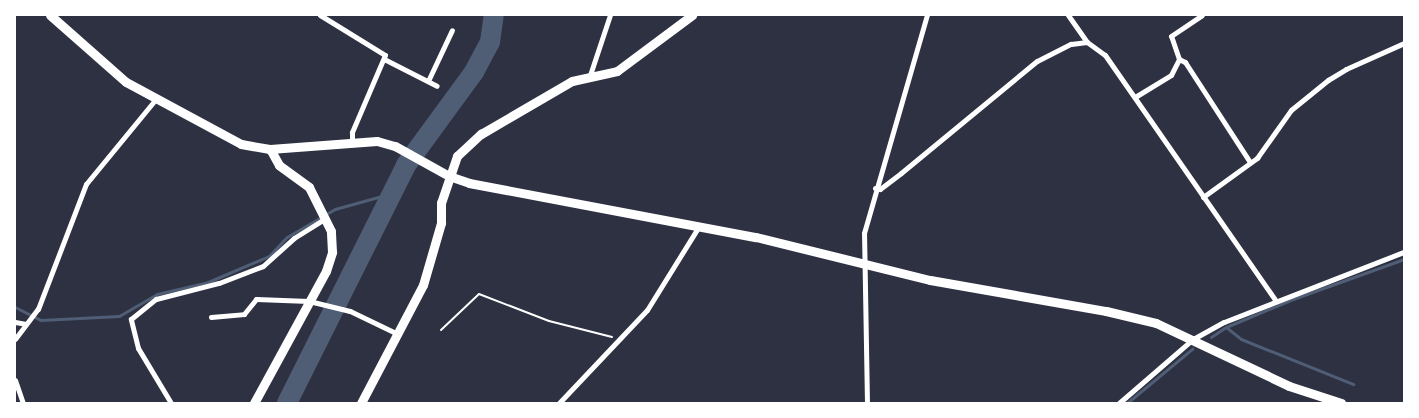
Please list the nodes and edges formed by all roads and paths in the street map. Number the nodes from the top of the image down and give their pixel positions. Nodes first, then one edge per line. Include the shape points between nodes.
1 (50, 15) edge
2 (320, 15) edge
3 (610, 15) edge
4 (692, 15) edge
5 (927, 15) edge
6 (1068, 15) edge
7 (1202, 15) edge
8 (452, 30) dead end
9 (1087, 42) junction
10 (1404, 44) edge
11 (1179, 59) junction
12 (384, 60) junction
13 (590, 75) junction
14 (428, 81) junction
15 (437, 86) dead end
16 (1135, 97) junction
17 (155, 100) junction
18 (352, 141) junction
19 (270, 149) junction
20 (1250, 162) junction
21 (449, 176) junction
22 (875, 188) junction
23 (1204, 197) junction
24 (323, 215) junction
25 (699, 226) junction
26 (1404, 252) edge
27 (863, 265) junction
28 (1275, 300) junction
29 (309, 301) junction
30 (211, 318) dead end
31 (15, 322) edge
32 (28, 323) junction
33 (441, 330) dead end
34 (398, 334) junction
35 (15, 339) edge
36 (619, 339) junction
37 (1194, 339) junction
38 (15, 380) edge
39 (23, 403) edge
40 (171, 403) edge
41 (254, 403) edge
42 (361, 403) edge
43 (559, 403) edge
44 (867, 403) edge
45 (1119, 403) edge
46 (1340, 403) edge

1 - 17 main road via 102,63
2 - 12 street via 386,55
3 - 13 street
4 - 13 main road via 616,71
5 - 22 street
6 - 9 street
7 - 11 street via 1170,36
8 - 14 street
9 - 16 street via 1106,56
9 - 22 street via 1071,44 1037,61 901,173 880,189
10 - 20 street via 1328,80 1291,110
11 - 16 street via 1171,75
11 - 20 street via 1185,62
12 - 14 street
12 - 18 street via 352,132
13 - 21 main road via 572,81 470,141 457,156
14 - 15 street
16 - 23 street
17 - 19 main road via 241,144
17 - 32 street via 86,184 38,309
18 - 19 main road
18 - 21 main road via 377,141 408,152
19 - 24 main road via 279,165 309,187
20 - 23 street
21 - 25 main road
21 - 34 main road via 441,203 434,259
22 - 27 street via 864,233
23 - 28 street
24 - 29 main road via 331,231 332,252 326,271
24 - 40 street via 263,266 219,283 156,299 131,319 138,348
25 - 27 main road
25 - 36 street via 647,310
26 - 28 street
27 - 37 main road via 1106,311 1156,323
27 - 44 street
28 - 37 street
29 - 30 street via 256,299 244,314
29 - 34 street via 341,308
29 - 41 main road
31 - 32 street
32 - 35 street
33 - 36 path via 479,294 550,321
34 - 42 main road
36 - 43 street
37 - 45 street
37 - 46 main road via 1289,386
38 - 39 street

